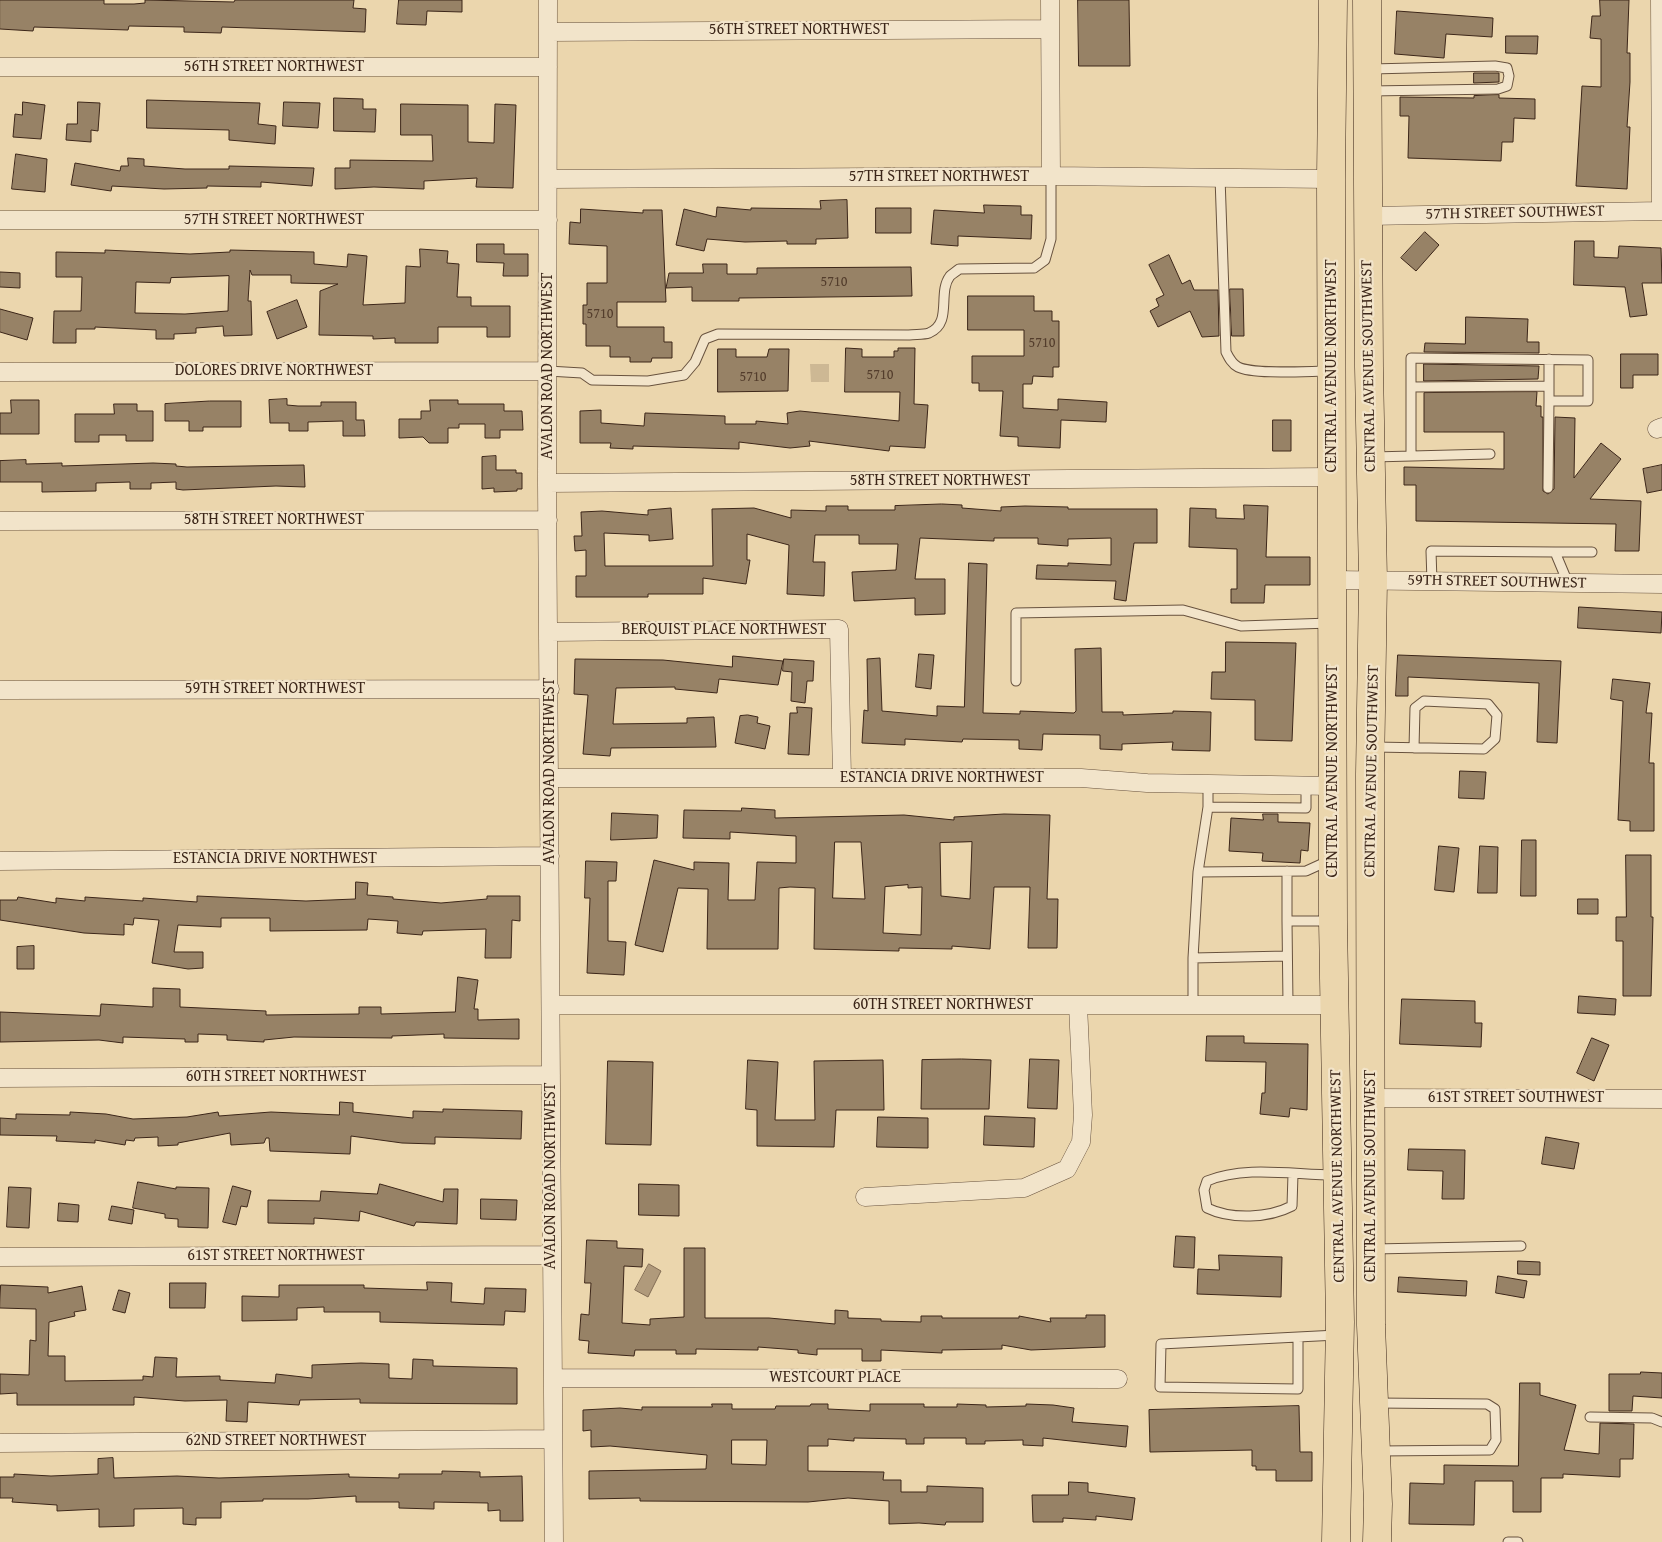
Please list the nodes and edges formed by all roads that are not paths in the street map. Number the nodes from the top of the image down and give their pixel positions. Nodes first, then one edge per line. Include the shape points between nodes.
1 (548, 0) edge
2 (1050, 0) edge
3 (1333, 0) edge
4 (1367, 0) edge
5 (1660, 0) edge
6 (1050, 29) junction
7 (548, 32) junction
8 (0, 67) edge
9 (548, 67) junction
10 (1367, 80) junction
11 (1051, 176) junction
12 (1220, 177) junction
13 (548, 179) junction
14 (1331, 179) junction
15 (1662, 211) edge
16 (1367, 216) junction
17 (0, 220) edge
18 (548, 220) junction
19 (1549, 359) junction
20 (548, 371) junction
21 (0, 372) edge
22 (1332, 372) junction
23 (1549, 386) junction
24 (1411, 387) junction
25 (1549, 401) junction
26 (1490, 454) dead end
27 (1411, 456) junction
28 (1371, 457) junction
29 (1332, 477) junction
30 (548, 483) junction
31 (1548, 488) dead end
32 (548, 520) junction
33 (0, 521) edge
34 (1555, 552) junction
35 (1592, 552) dead end
36 (1333, 580) junction
37 (1373, 581) junction
38 (1432, 582) junction
39 (1568, 584) junction
40 (1662, 584) edge
41 (1333, 623) junction
42 (550, 632) junction
43 (1016, 681) dead end
44 (550, 688) junction
45 (0, 690) edge
46 (1371, 747) junction
47 (1414, 748) junction
48 (551, 778) junction
49 (842, 778) junction
50 (1208, 784) junction
51 (1306, 785) junction
52 (1333, 786) junction
53 (1208, 807) junction
54 (550, 856) junction
55 (1333, 860) junction
56 (0, 861) edge
57 (1287, 870) junction
58 (1198, 872) junction
59 (1287, 921) junction
60 (1333, 921) junction
61 (1288, 956) junction
62 (1193, 958) junction
63 (1078, 1004) junction
64 (1193, 1004) junction
65 (1288, 1004) junction
66 (552, 1005) junction
67 (1334, 1005) junction
68 (551, 1075) junction
69 (0, 1078) edge
70 (1370, 1098) junction
71 (1662, 1099) edge
72 (1293, 1174) junction
73 (1338, 1175) junction
74 (865, 1197) dead end
75 (1521, 1246) dead end
76 (1371, 1250) junction
77 (551, 1255) junction
78 (0, 1257) edge
79 (1340, 1335) junction
80 (1298, 1337) junction
81 (552, 1378) junction
82 (1118, 1379) dead end
83 (1374, 1403) junction
84 (1590, 1417) dead end
85 (1662, 1422) edge
86 (553, 1439) junction
87 (0, 1443) edge
88 (1376, 1451) junction
89 (554, 1542) edge
90 (1336, 1542) edge
91 (1377, 1542) edge
92 (1508, 1542) edge
93 (1518, 1542) edge

1 - 7 street, AVALON ROAD NORTHWEST
2 - 6 street
3 - 14 main road, CENTRAL AVENUE NORTHWEST
4 - 10 main road, CENTRAL AVENUE SOUTHWEST
5 - 15 street
6 - 7 street, 56TH STREET NORTHWEST
6 - 11 street
7 - 9 street, AVALON ROAD NORTHWEST
8 - 9 street, 56TH STREET NORTHWEST
9 - 13 street, AVALON ROAD NORTHWEST
10 - 10 lane via 1396,92 1498,89 1507,86 1509,76 1507,68 1495,66
10 - 16 main road, CENTRAL AVENUE SOUTHWEST
11 - 12 street, 57TH STREET NORTHWEST
11 - 13 street, 57TH STREET NORTHWEST
11 - 20 lane via 1051,239 1045,260 1034,268 959,269 950,276 945,289 945,310 940,322 929,332 909,335 718,334 705,339 695,362 684,375 648,381 592,380 582,373
12 - 14 street, 57TH STREET NORTHWEST
12 - 22 lane via 1226,352 1229,358 1238,367 1251,370
13 - 18 street, AVALON ROAD NORTHWEST
14 - 22 main road, CENTRAL AVENUE NORTHWEST
15 - 16 street, 57TH STREET SOUTHWEST
16 - 28 main road, CENTRAL AVENUE SOUTHWEST
17 - 18 street, 57TH STREET NORTHWEST
18 - 20 street, AVALON ROAD NORTHWEST
19 - 23 lane
19 - 24 lane via 1411,358
19 - 25 lane via 1588,360 1588,400
20 - 21 street, DOLORES DRIVE NORTHWEST
20 - 30 street, AVALON ROAD NORTHWEST
22 - 29 main road, CENTRAL AVENUE NORTHWEST
23 - 24 lane
23 - 25 lane
24 - 27 lane
25 - 31 lane
26 - 27 lane
27 - 28 lane
28 - 37 main road, CENTRAL AVENUE SOUTHWEST
29 - 30 street, 58TH STREET NORTHWEST
29 - 36 main road, CENTRAL AVENUE NORTHWEST
30 - 32 street, AVALON ROAD NORTHWEST
32 - 33 street, 58TH STREET NORTHWEST
32 - 42 street, AVALON ROAD NORTHWEST
34 - 35 lane
34 - 38 lane via 1431,551
34 - 39 lane
36 - 37 street, 59TH STREET SOUTHWEST
36 - 41 main road, CENTRAL AVENUE NORTHWEST
37 - 38 street, 59TH STREET SOUTHWEST
37 - 46 main road, CENTRAL AVENUE SOUTHWEST
38 - 39 street, 59TH STREET SOUTHWEST
39 - 40 street, 59TH STREET SOUTHWEST
41 - 43 lane via 1241,626 1183,610 1016,613
41 - 52 main road, CENTRAL AVENUE NORTHWEST
42 - 44 street, AVALON ROAD NORTHWEST
42 - 49 street, BERQUIST PLACE NORTHWEST via 839,629
44 - 45 street, 59TH STREET NORTHWEST
44 - 48 street, AVALON ROAD NORTHWEST
46 - 47 lane
46 - 70 main road, CENTRAL AVENUE SOUTHWEST
47 - 47 lane via 1484,749 1495,739 1497,715 1488,704 1424,701 1415,708
48 - 49 street, ESTANCIA DRIVE NORTHWEST
48 - 54 street, AVALON ROAD NORTHWEST
49 - 50 street, ESTANCIA DRIVE NORTHWEST via 1081,778
50 - 51 street, ESTANCIA DRIVE NORTHWEST
50 - 53 lane
51 - 52 street, ESTANCIA DRIVE NORTHWEST
51 - 53 lane via 1306,808
52 - 55 main road, CENTRAL AVENUE NORTHWEST
53 - 58 lane
54 - 56 street, ESTANCIA DRIVE NORTHWEST
54 - 66 street, AVALON ROAD NORTHWEST
55 - 57 lane via 1306,871
55 - 60 main road, CENTRAL AVENUE NORTHWEST
57 - 58 lane
57 - 59 lane
58 - 62 lane
59 - 60 lane
59 - 61 lane
60 - 67 main road, CENTRAL AVENUE NORTHWEST
61 - 62 lane
61 - 65 lane
62 - 64 lane
63 - 64 street, 60TH STREET NORTHWEST
63 - 66 street, 60TH STREET NORTHWEST
63 - 74 street via 1083,1115 1081,1142 1067,1169 1024,1188
64 - 65 street, 60TH STREET NORTHWEST
65 - 67 street, 60TH STREET NORTHWEST
66 - 68 street, AVALON ROAD NORTHWEST
67 - 73 main road, CENTRAL AVENUE NORTHWEST
68 - 69 street, 60TH STREET NORTHWEST
68 - 77 street, AVALON ROAD NORTHWEST
70 - 71 street, 61ST STREET SOUTHWEST
70 - 76 main road, CENTRAL AVENUE SOUTHWEST
72 - 72 lane via 1218,1176 1206,1181 1207,1208 1218,1214 1267,1216 1279,1213 1292,1206
72 - 73 lane
73 - 79 main road, CENTRAL AVENUE NORTHWEST
75 - 76 lane
76 - 83 main road, CENTRAL AVENUE SOUTHWEST
77 - 78 street, 61ST STREET NORTHWEST
77 - 81 street, AVALON ROAD NORTHWEST
79 - 80 lane
79 - 90 main road, CENTRAL AVENUE NORTHWEST
80 - 80 lane via 1161,1344 1160,1387 1298,1389
81 - 82 street, WESTCOURT PLACE
81 - 86 street, AVALON ROAD NORTHWEST
83 - 88 main road, CENTRAL AVENUE SOUTHWEST
83 - 88 lane via 1487,1404 1495,1409 1496,1440 1490,1450
84 - 85 lane via 1652,1418
86 - 87 street, 62ND STREET NORTHWEST
86 - 89 street, AVALON ROAD NORTHWEST
88 - 91 main road, CENTRAL AVENUE SOUTHWEST
92 - 93 lane

